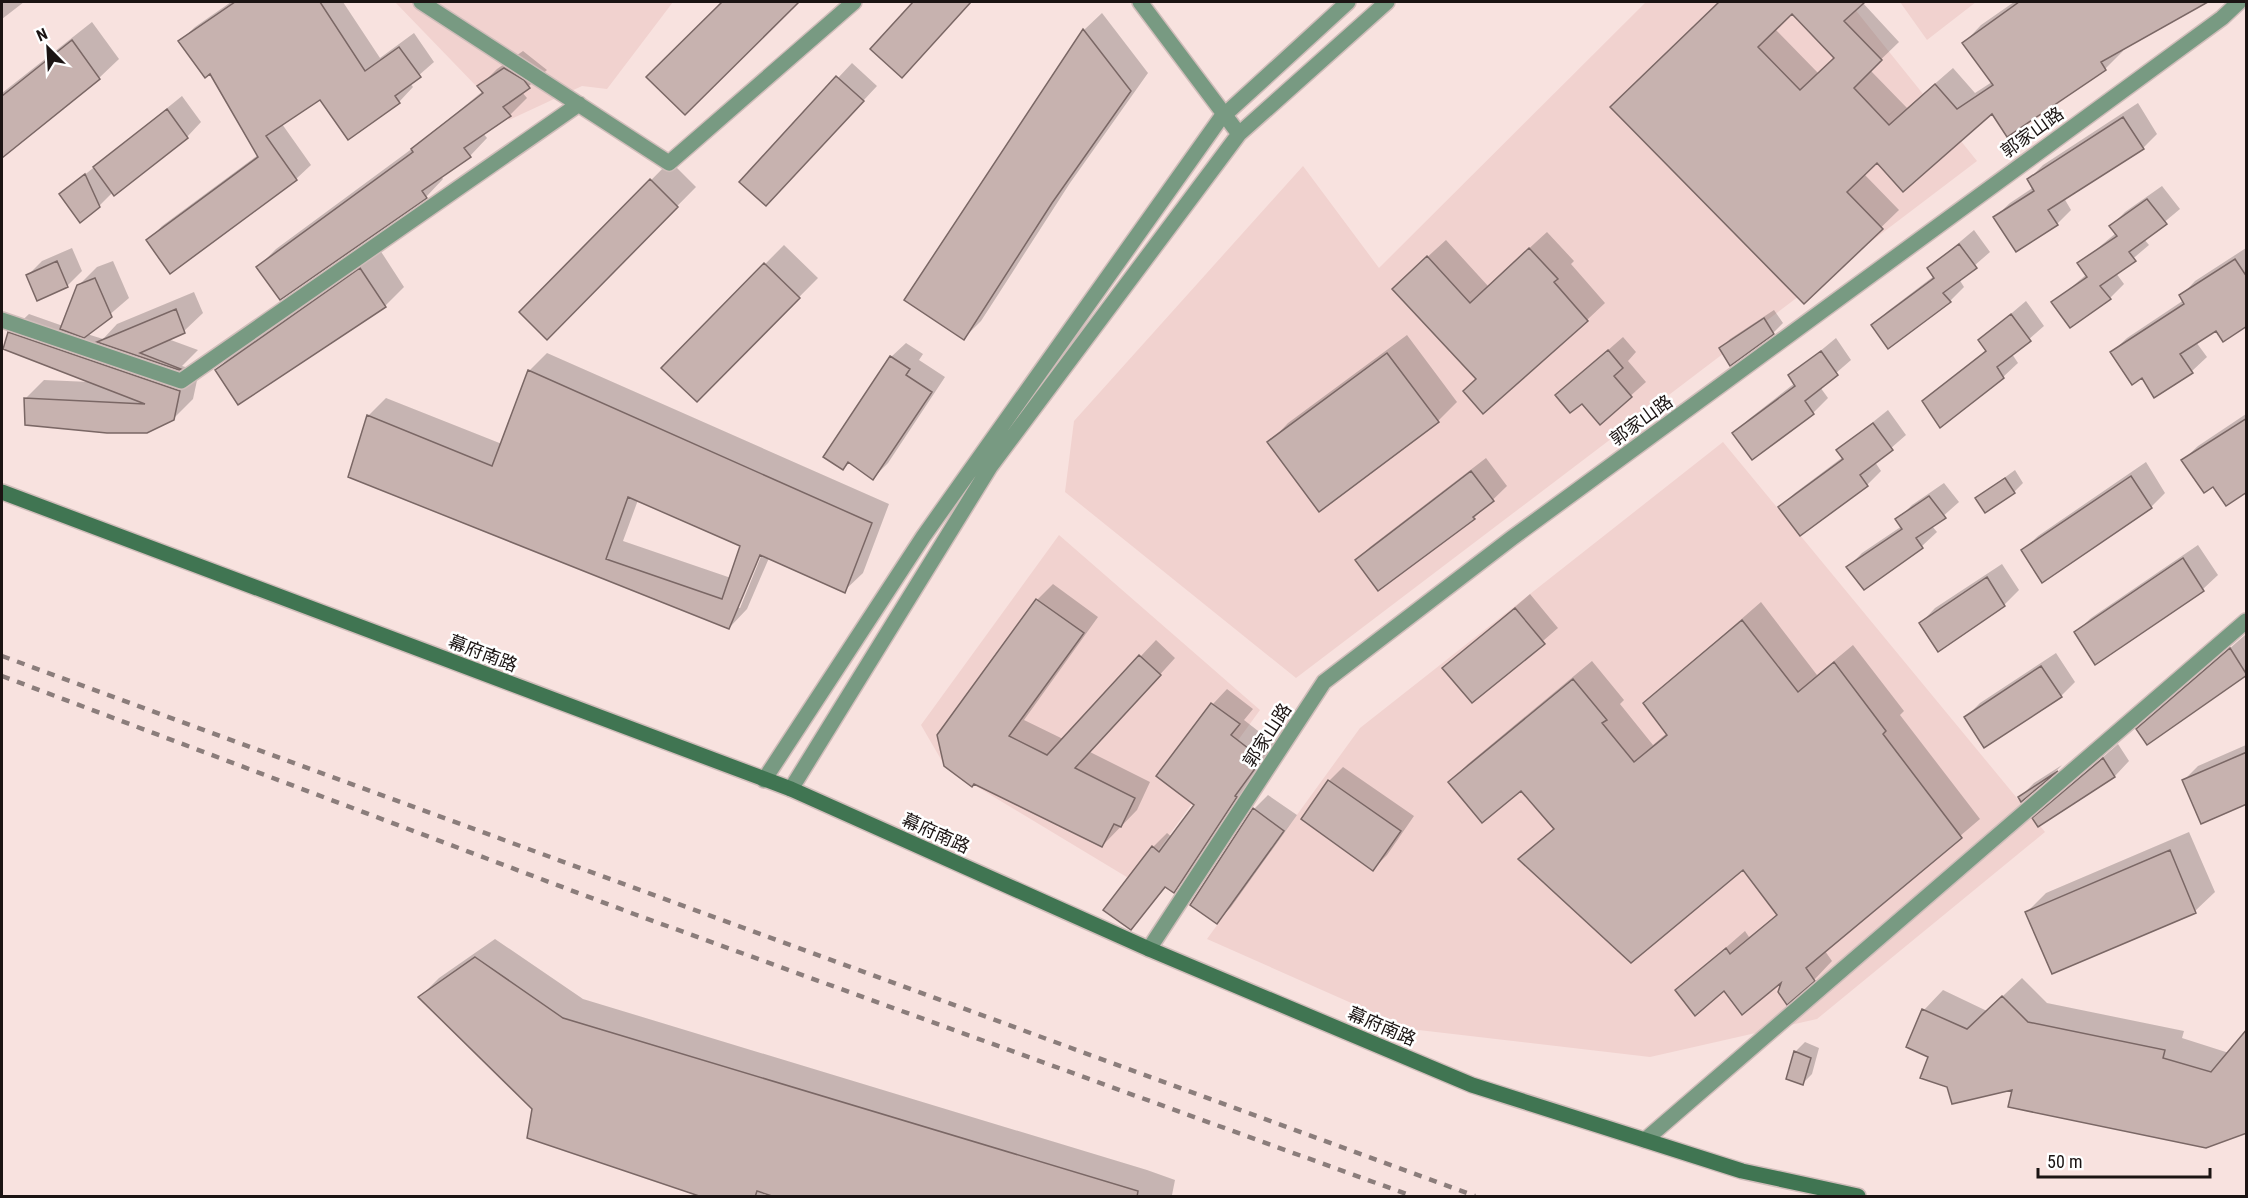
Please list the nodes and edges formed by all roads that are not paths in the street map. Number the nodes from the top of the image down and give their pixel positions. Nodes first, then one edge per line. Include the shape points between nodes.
1 (422, 2) edge
2 (854, 2) edge
3 (1140, 2) edge
4 (1348, 2) edge
5 (1387, 2) edge
6 (2239, 2) edge
7 (579, 104) junction
8 (1239, 134) junction
9 (2, 320) edge
10 (2, 492) edge
11 (2247, 621) edge
12 (764, 780) junction
13 (791, 789) junction
14 (1149, 949) junction
15 (1645, 1140) junction
16 (1858, 1197) edge

1 - 7 street
2 - 7 street via 669,163
3 - 8 street
4 - 12 street via 1220,119 923,537
5 - 8 street
6 - 14 street, 郭家山路 via 1512,538 1324,682
7 - 9 street via 181,381
8 - 13 street via 990,467
10 - 12 street, 幕府南路
11 - 15 street
12 - 13 street, 幕府南路
13 - 14 street, 幕府南路
14 - 15 street, 幕府南路 via 1472,1085
15 - 16 street, 幕府南路 via 1742,1171

